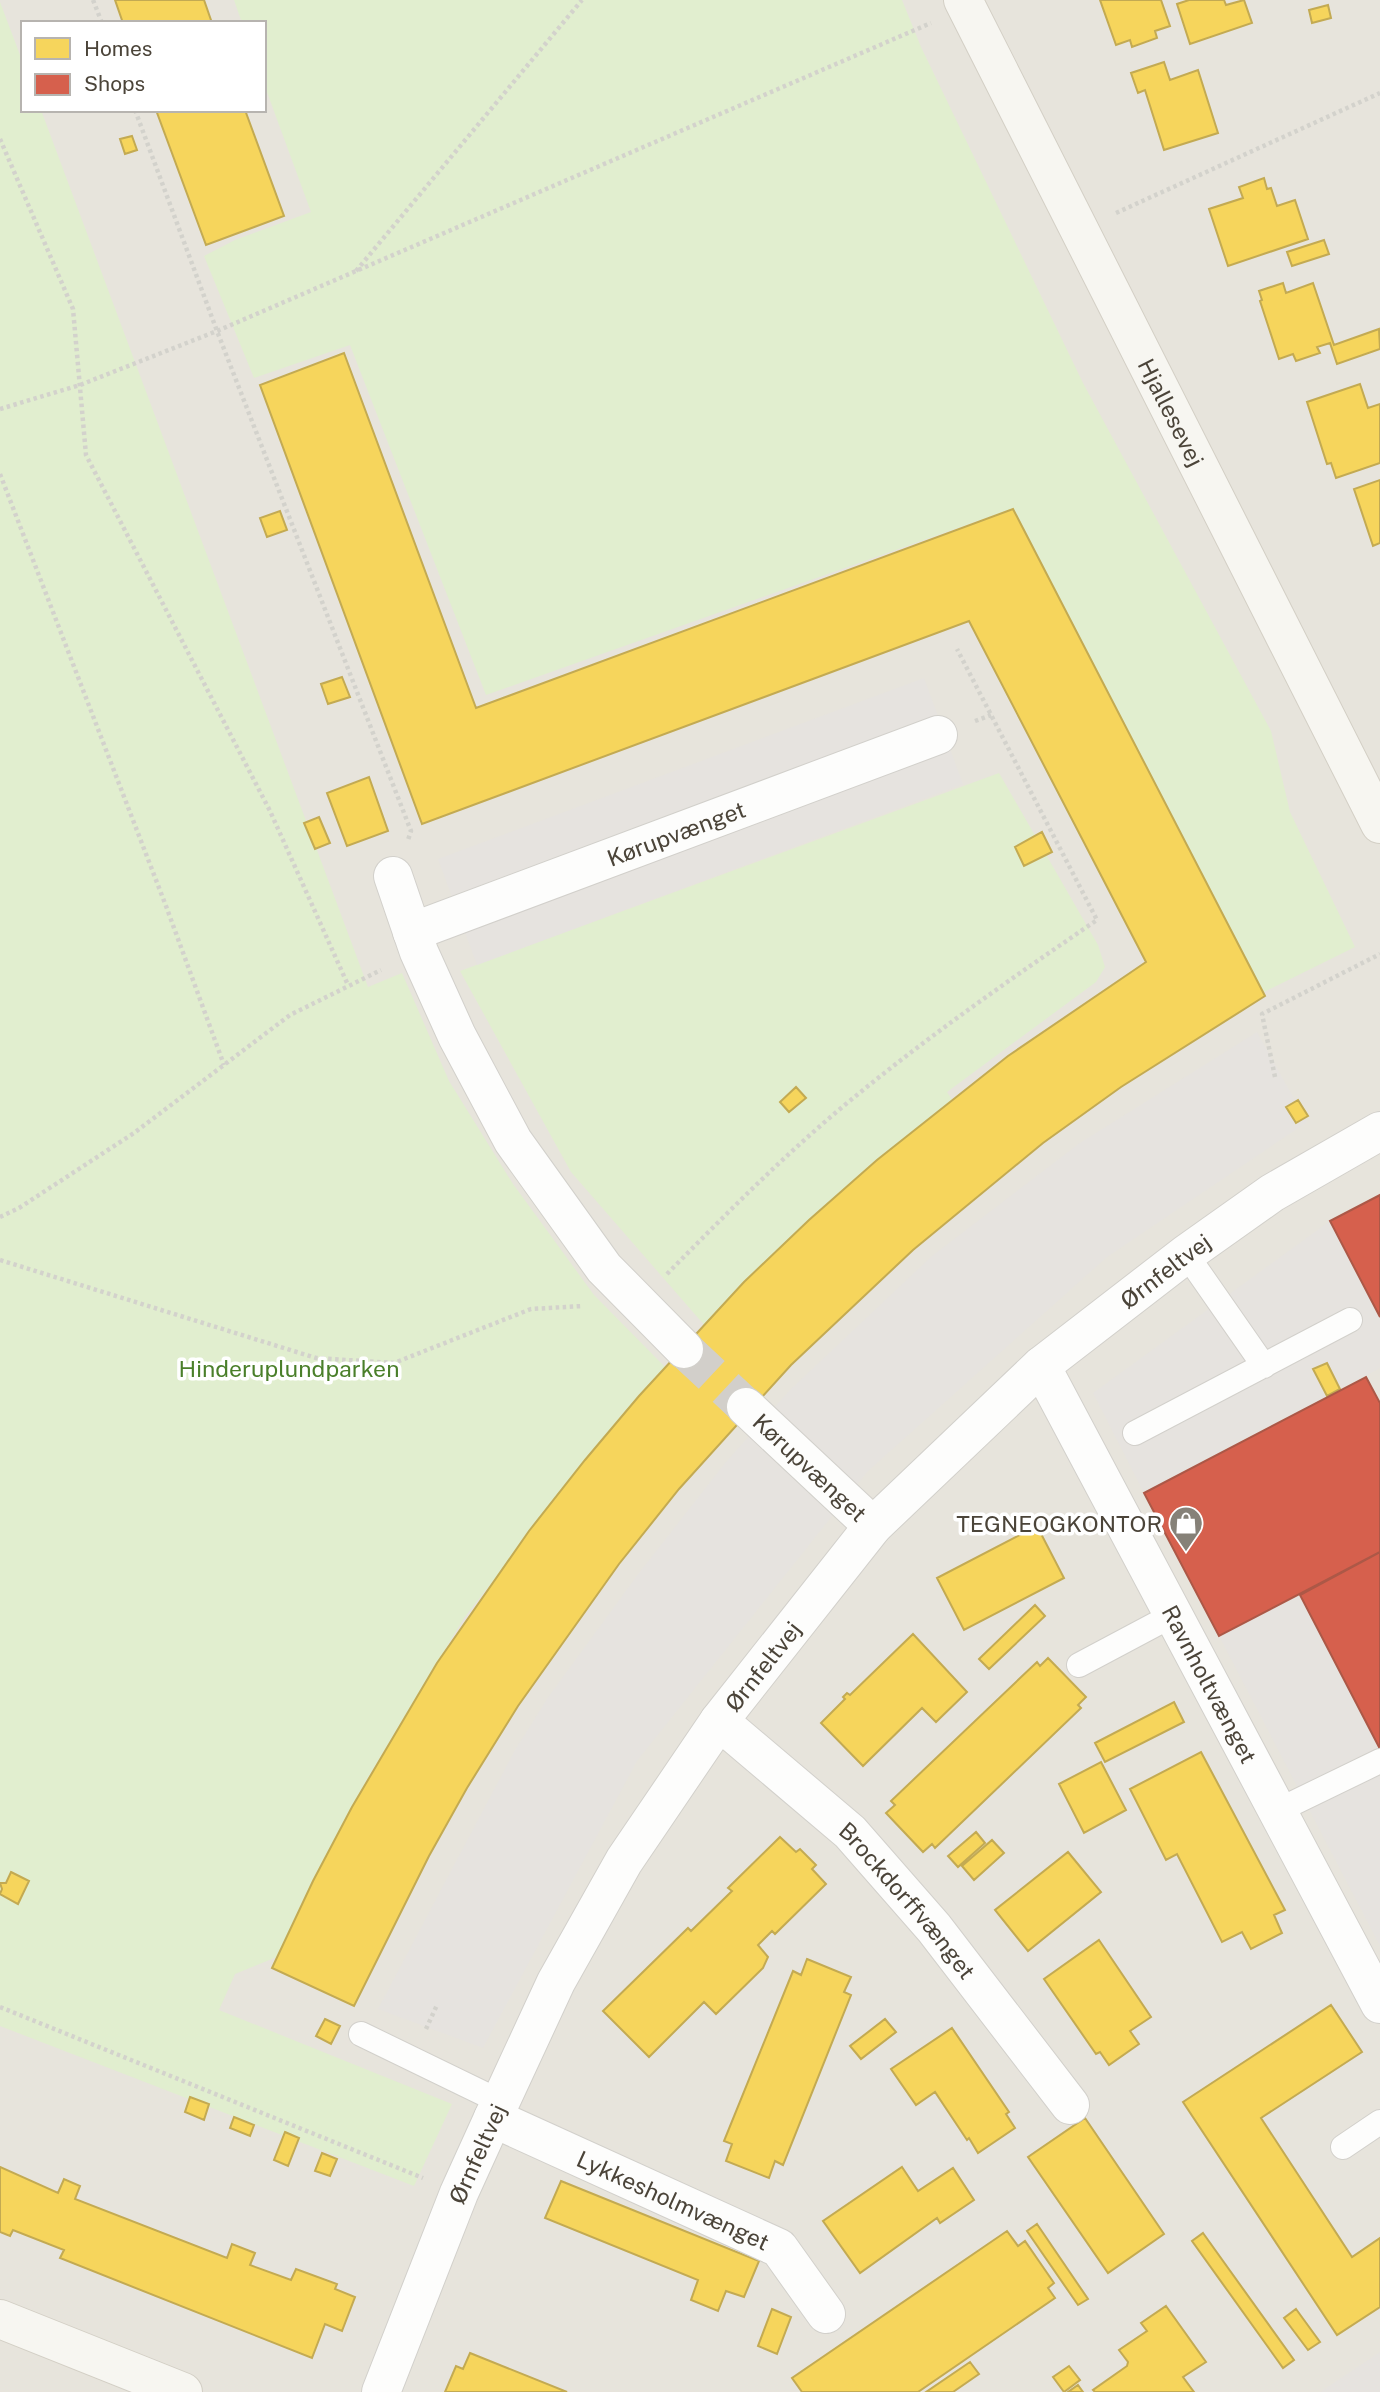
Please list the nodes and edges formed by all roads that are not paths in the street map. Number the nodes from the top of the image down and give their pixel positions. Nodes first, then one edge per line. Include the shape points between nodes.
1 (965, 4) edge
2 (938, 735) dead end
3 (1380, 824) edge
4 (393, 876) road end
5 (416, 942) junction
6 (1380, 1131) edge
7 (1185, 1254) junction
8 (1350, 1320) dead end
9 (684, 1349) tunnel mouth
10 (1041, 1366) junction
11 (1264, 1366) junction
12 (746, 1407) tunnel mouth
13 (1135, 1433) dead end
14 (873, 1527) junction
15 (1173, 1615) junction
16 (1079, 1665) dead end
17 (719, 1721) junction
18 (1380, 1761) edge
19 (1277, 1811) junction
20 (1380, 2004) edge
21 (361, 2034) dead end
22 (1070, 2105) dead end
23 (497, 2110) junction
24 (1380, 2122) edge
25 (1343, 2147) dead end
26 (826, 2314) dead end
27 (0, 2319) edge
28 (183, 2392) edge
29 (381, 2392) edge

1 - 3 main road, Hjallesevej
2 - 5 street, Kørupvænget
4 - 5 street
5 - 9 street via 457,1036 513,1140 604,1268
6 - 7 street, Ørnfeltvej via 1272,1193
7 - 10 street, Ørnfeltvej
7 - 11 lane
8 - 11 lane
10 - 14 street, Ørnfeltvej
10 - 15 street, Ravnholtvænget
11 - 13 lane
12 - 14 street, Kørupvænget
14 - 17 street, Ørnfeltvej
15 - 16 lane
15 - 19 street, Ravnholtvænget
17 - 22 street, Brockdorffvænget via 850,1832 934,1927
17 - 23 street, Ørnfeltvej via 624,1861 556,1982
18 - 19 lane
19 - 20 street, Ravnholtvænget
21 - 23 lane
23 - 26 street, Lykkesholmvænget via 779,2248
23 - 29 street, Ørnfeltvej via 459,2193
24 - 25 lane
27 - 28 main road

